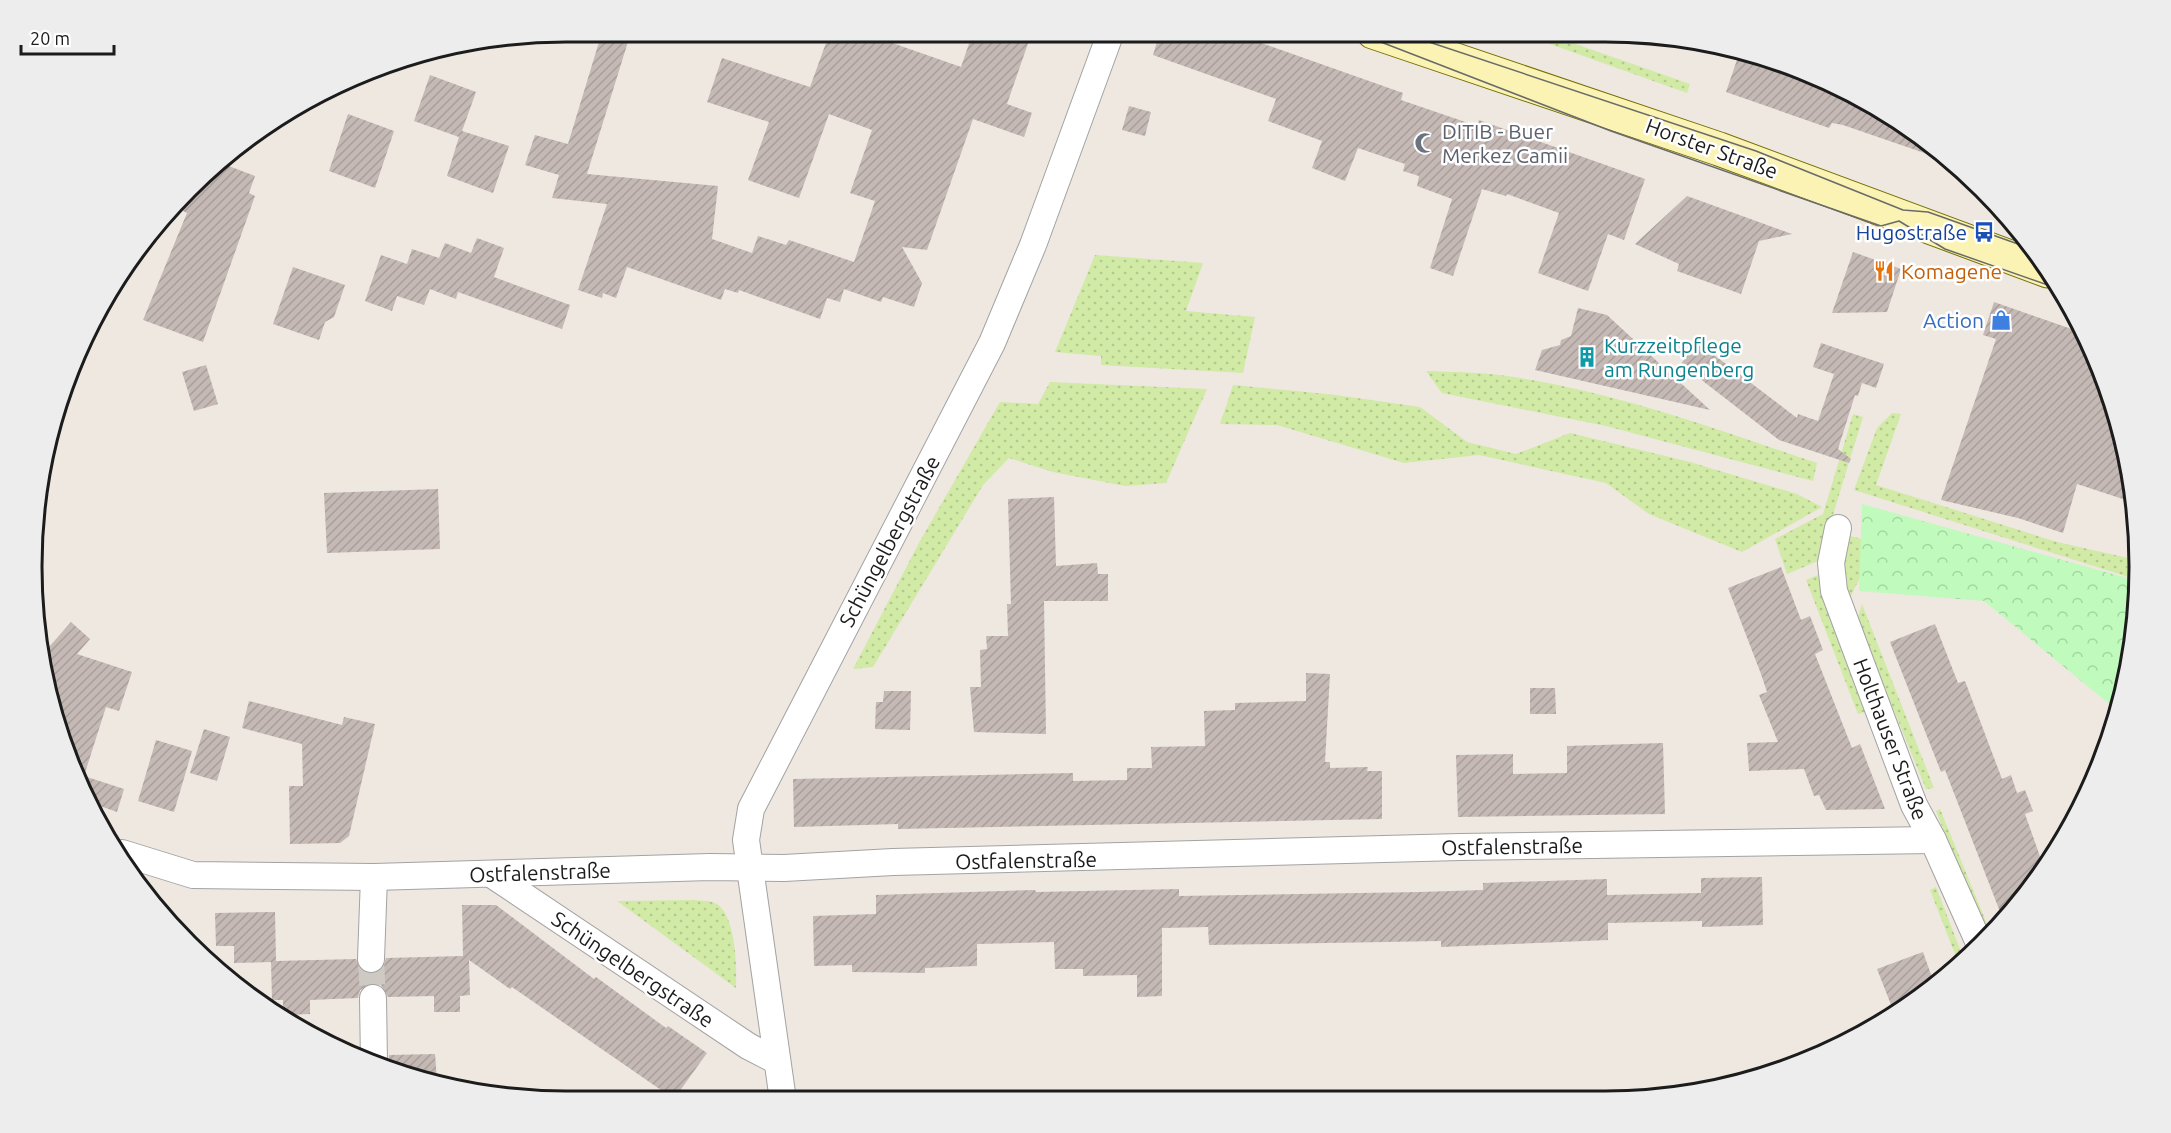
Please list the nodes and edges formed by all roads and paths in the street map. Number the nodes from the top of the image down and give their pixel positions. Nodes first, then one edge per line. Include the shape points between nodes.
1 (1108, 42) edge
2 (1402, 42) edge
3 (2035, 266) edge
4 (1838, 528) dead end
5 (1933, 840) junction
6 (128, 855) edge
7 (750, 867) junction
8 (491, 874) junction
9 (374, 877) junction
10 (1976, 936) edge
11 (371, 958) tunnel mouth
12 (373, 998) tunnel mouth
13 (374, 1054) edge
14 (777, 1061) junction
15 (782, 1091) edge

1 - 7 street, Schüngelbergstraße via 992,343 751,808 746,840
2 - 3 main road, Horster Straße via 1719,149
4 - 5 street, Holthauser Straße via 1831,563 1834,591 1914,805
5 - 7 street, Ostfalenstraße via 1460,847
5 - 10 street, Holthauser Straße
6 - 9 street, Ostfalenstraße via 193,875
7 - 8 street, Ostfalenstraße
7 - 14 street, Schüngelbergstraße
8 - 9 street, Ostfalenstraße
8 - 14 street, Schüngelbergstraße via 748,1046
9 - 11 street
12 - 13 street
14 - 15 street, Schüngelbergstraße

